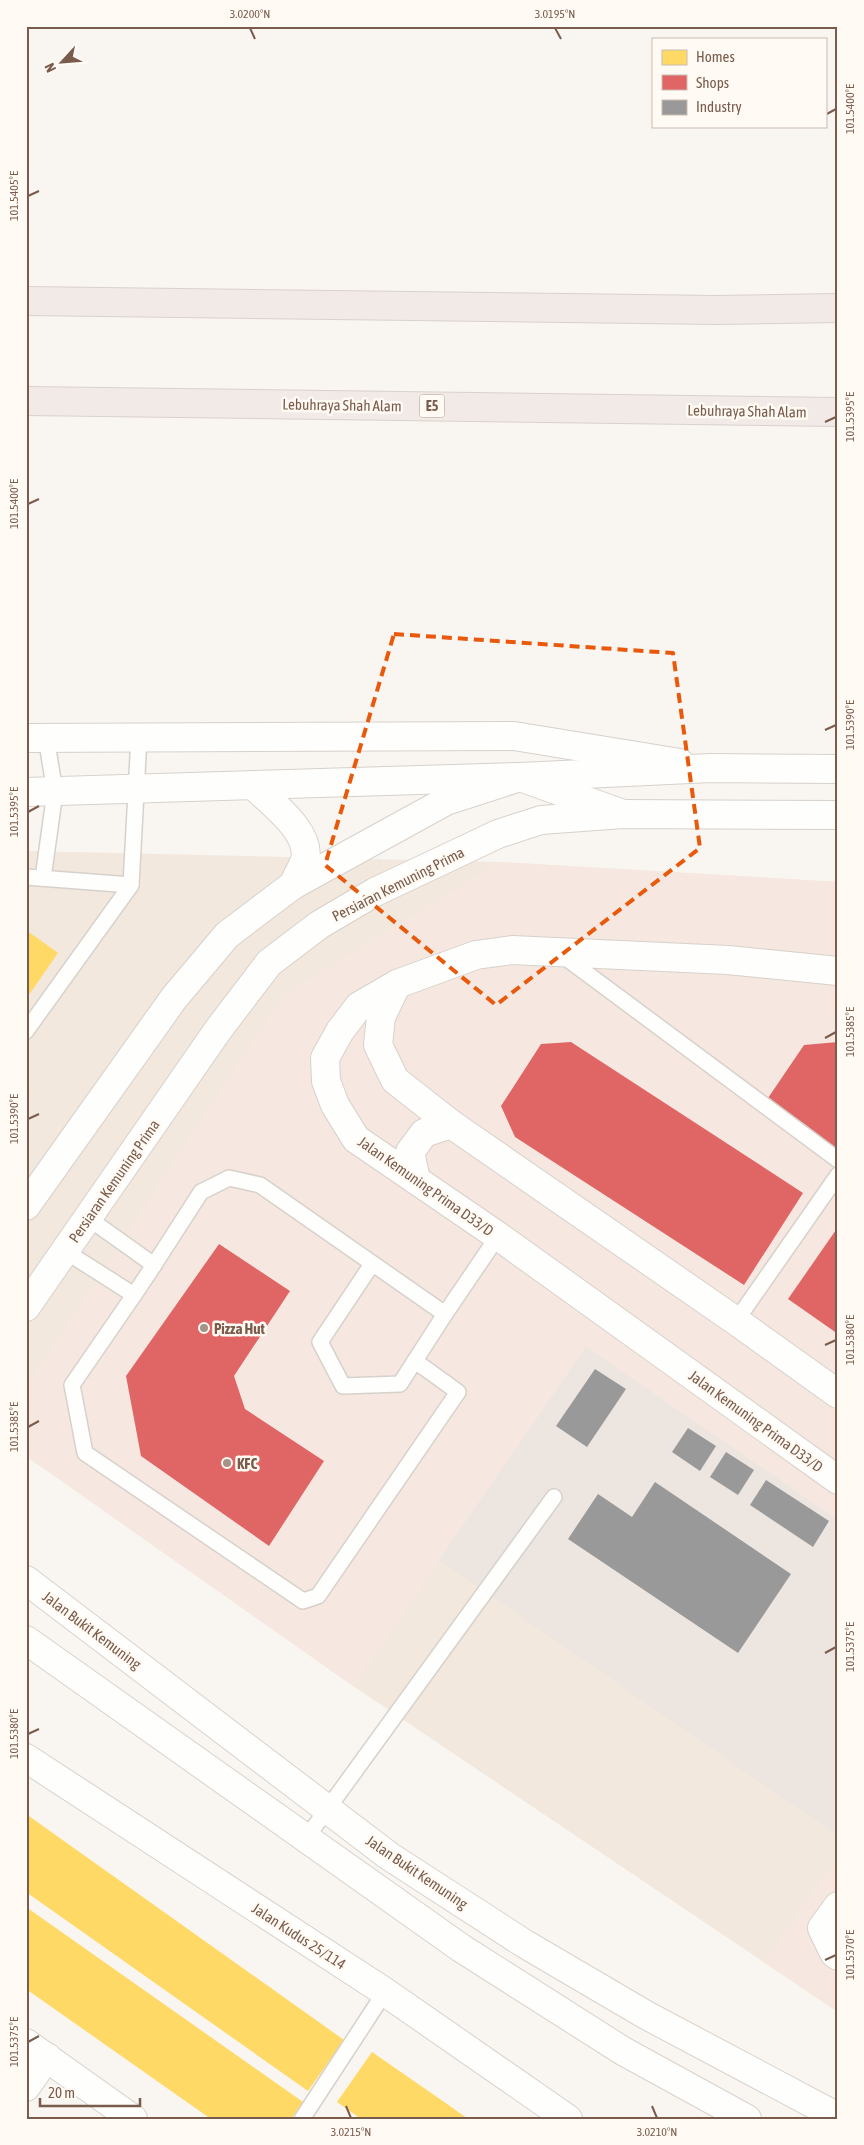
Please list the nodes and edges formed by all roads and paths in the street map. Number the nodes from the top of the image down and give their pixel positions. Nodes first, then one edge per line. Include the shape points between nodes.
1 (26, 302) edge
2 (838, 308) edge
3 (26, 401) edge
4 (838, 412) edge
5 (139, 737) junction
6 (36, 738) edge
7 (711, 768) junction
8 (838, 769) edge
9 (520, 777) junction
10 (253, 785) junction
11 (135, 790) junction
12 (26, 792) edge
13 (55, 792) junction
14 (623, 814) junction
15 (838, 815) edge
16 (26, 877) edge
17 (43, 878) junction
18 (131, 885) junction
19 (293, 885) junction
20 (560, 953) junction
21 (838, 971) edge
22 (397, 984) junction
23 (26, 1031) edge
24 (451, 1124) junction
25 (838, 1160) edge
26 (838, 1175) edge
27 (416, 1180) junction
28 (26, 1206) edge
29 (88, 1218) junction
30 (498, 1236) junction
31 (65, 1251) junction
32 (372, 1264) junction
33 (154, 1265) junction
34 (134, 1295) junction
35 (26, 1307) edge
36 (444, 1314) junction
37 (736, 1322) junction
38 (415, 1361) junction
39 (838, 1394) edge
40 (838, 1480) edge
41 (554, 1497) dead end
42 (26, 1580) edge
43 (26, 1640) edge
44 (26, 1758) edge
45 (329, 1809) junction
46 (307, 1837) junction
47 (838, 1906) edge
48 (838, 1956) edge
49 (385, 1992) junction
50 (37, 2050) edge
51 (26, 2087) edge
52 (838, 2117) edge
53 (133, 2119) edge
54 (302, 2119) edge
55 (568, 2119) edge
56 (747, 2119) edge

1 - 2 highway via 716,310
3 - 4 highway, Lebuhraya Shah Alam / E5
5 - 6 street
5 - 7 street via 514,736
5 - 11 lane
6 - 13 lane
7 - 8 street
7 - 9 street
9 - 10 street
9 - 14 street
9 - 19 street via 446,801
10 - 11 street
10 - 19 street via 289,818 302,838 305,858
11 - 13 street
11 - 18 lane
12 - 13 street
13 - 17 lane
14 - 15 street, Persiaran Kemuning Prima
14 - 29 street, Persiaran Kemuning Prima via 541,820 498,834 375,892 319,925 269,963 218,1030
16 - 17 lane
17 - 18 lane
18 - 23 lane
19 - 28 street via 227,935 174,998
20 - 21 street, Jalan Kemuning Prima D33/D via 728,960
20 - 22 street, Jalan Kemuning Prima D33/D via 512,950 476,954
20 - 25 lane
22 - 24 street via 381,1017 378,1045 395,1080
22 - 27 street, Jalan Kemuning Prima D33/D via 359,1006 340,1031 325,1058 326,1081 335,1105 356,1139
24 - 27 street via 424,1134 410,1152
24 - 37 street
26 - 37 lane
27 - 30 street, Jalan Kemuning Prima D33/D
29 - 31 street, Persiaran Kemuning Prima
29 - 33 lane
30 - 36 lane
30 - 40 street, Jalan Kemuning Prima D33/D
31 - 34 lane
31 - 35 street, Persiaran Kemuning Prima
32 - 33 lane via 260,1185 229,1178 201,1192
32 - 36 lane
32 - 38 lane via 320,1342 342,1386 400,1384
33 - 34 lane
34 - 38 lane via 72,1385 85,1454 303,1601 318,1596 458,1392
36 - 38 lane
37 - 39 street
41 - 45 lane
42 - 45 street, Jalan Bukit Kemuning
43 - 46 street
44 - 49 street, Jalan Kudus 25/114
45 - 46 lane
45 - 52 street, Jalan Bukit Kemuning via 389,1856 525,1944 646,2016
46 - 56 street via 469,1953 623,2051
47 - 48 street via 822,1928
49 - 54 lane
49 - 55 street, Jalan Kudus 25/114
50 - 51 street
50 - 53 street

